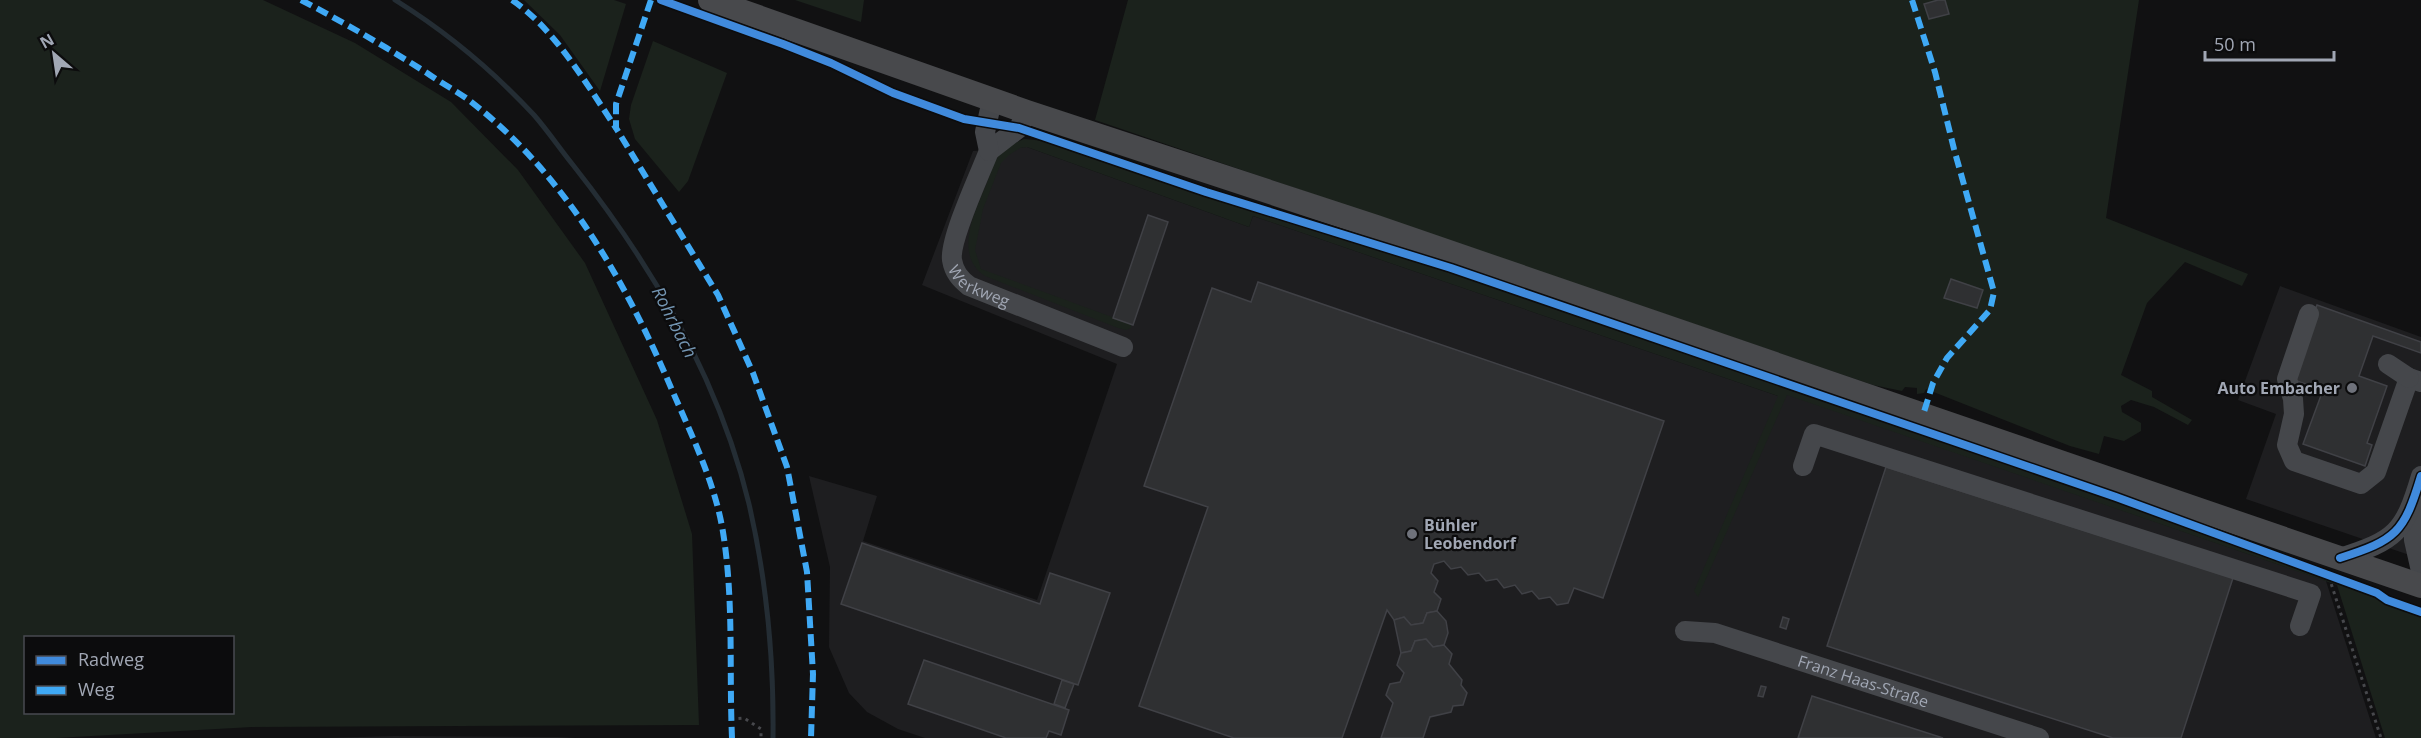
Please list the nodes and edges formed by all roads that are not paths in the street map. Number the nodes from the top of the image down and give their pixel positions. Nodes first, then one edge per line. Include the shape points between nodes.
1 (710, 0) edge
2 (992, 100) junction
3 (1028, 112) junction
4 (989, 151) junction
5 (2309, 314) dead end
6 (1124, 347) dead end
7 (2388, 364) dead end
8 (2415, 380) edge
9 (1803, 466) dead end
10 (2421, 476) edge
11 (2413, 505) junction
12 (2336, 570) junction
13 (2421, 571) edge
14 (2421, 586) edge
15 (2300, 626) dead end
16 (1685, 631) dead end
17 (2039, 738) edge

1 - 2 main road
2 - 3 main road
2 - 4 street via 985,132
3 - 4 street via 1019,128
3 - 12 main road via 1387,231
4 - 6 street, Werkweg via 953,244 955,272 969,286
5 - 8 street via 2287,379 2294,414 2287,445 2294,461 2361,484 2376,472
7 - 8 street
9 - 15 street via 1814,434 2311,594
10 - 11 street
11 - 12 street via 2389,539
11 - 13 street via 2414,540
12 - 14 main road
16 - 17 street, Franz Haas-Straße via 1715,633

